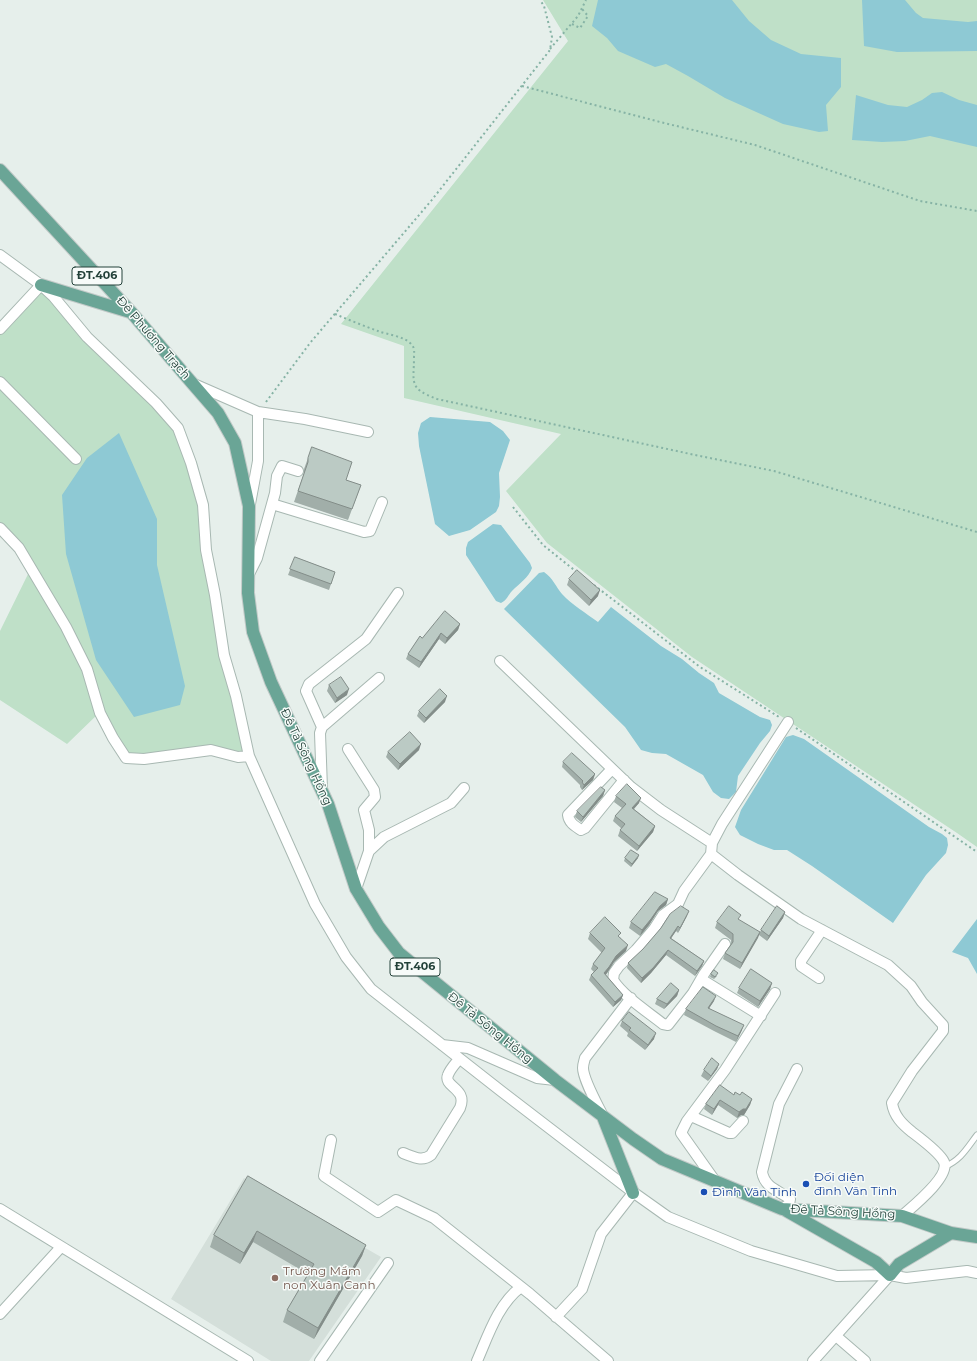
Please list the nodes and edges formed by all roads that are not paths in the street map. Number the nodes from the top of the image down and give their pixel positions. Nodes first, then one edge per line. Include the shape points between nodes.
1 (0, 170) edge
2 (0, 255) edge
3 (41, 285) junction
4 (131, 312) junction
5 (0, 329) edge
6 (0, 382) edge
7 (192, 383) junction
8 (258, 412) junction
9 (368, 432) dead end
10 (76, 459) dead end
11 (298, 471) dead end
12 (382, 502) dead end
13 (272, 504) junction
14 (249, 506) junction
15 (0, 528) edge
16 (248, 576) junction
17 (398, 594) dead end
18 (500, 661) dead end
19 (379, 678) dead end
20 (788, 722) road end
21 (322, 727) junction
22 (348, 749) dead end
23 (249, 756) junction
24 (612, 769) junction
25 (624, 780) junction
26 (464, 788) dead end
27 (322, 790) junction
28 (712, 843) junction
29 (369, 851) junction
30 (711, 854) junction
31 (356, 889) junction
32 (822, 930) junction
33 (725, 944) dead end
34 (819, 978) dead end
35 (701, 979) junction
36 (775, 993) dead end
37 (631, 998) junction
38 (760, 1016) junction
39 (442, 1045) junction
40 (459, 1058) junction
41 (797, 1069) dead end
42 (555, 1080) junction
43 (603, 1116) junction
44 (691, 1116) junction
45 (743, 1122) dead end
46 (977, 1135) edge
47 (331, 1140) dead end
48 (403, 1153) dead end
49 (944, 1167) junction
50 (715, 1181) junction
51 (633, 1193) junction
52 (0, 1209) edge
53 (782, 1209) junction
54 (902, 1216) junction
55 (952, 1233) junction
56 (977, 1236) edge
57 (61, 1247) junction
58 (388, 1263) dead end
59 (977, 1273) edge
60 (890, 1275) junction
61 (521, 1287) junction
62 (0, 1314) edge
63 (556, 1317) junction
64 (836, 1336) junction
65 (248, 1361) edge
66 (320, 1361) edge
67 (477, 1361) edge
68 (608, 1361) edge
69 (814, 1361) edge
70 (865, 1361) edge

1 - 4 main road, Đê Phương Trạch / ĐT.406
2 - 3 street
3 - 4 main road
3 - 5 street
3 - 23 street via 87,337 156,403 178,428 203,505 206,550 224,655
4 - 7 main road, Đê Phương Trạch / ĐT.406
6 - 10 street
7 - 8 street
7 - 14 main road, Đê Tả Sông Hồng / ĐT.406 via 218,413 235,442
8 - 9 street
8 - 14 street via 258,461
11 - 13 street via 282,466 277,476
12 - 13 street via 370,530 364,532
13 - 16 street via 257,558
14 - 16 main road, Đê Tả Sông Hồng / ĐT.406
15 - 23 street via 19,548 66,627 87,669 100,713 126,758 144,759 211,750 238,757
16 - 27 main road, Đê Tả Sông Hồng / ĐT.406 via 253,632 270,682
17 - 21 street via 366,639 309,684 306,691
18 - 24 street
19 - 21 street
20 - 28 street
21 - 27 street
22 - 29 street via 374,790 375,797 364,810 369,830
23 - 39 street via 315,904 346,957 371,989
24 - 25 street
24 - 25 street via 568,815 574,826 581,830 585,828
25 - 28 street via 661,810
26 - 29 street via 451,803 384,837
27 - 31 main road, Đê Tả Sông Hồng / ĐT.406
28 - 30 street
29 - 31 street
30 - 32 street via 773,900
30 - 37 street via 684,891 678,904 663,915 636,950 614,972 613,980
31 - 42 main road, Đê Tả Sông Hồng / ĐT.406 via 399,953
32 - 34 street via 801,961 801,966
32 - 49 street via 888,965 911,986 943,1025 943,1031 912,1071 892,1103 896,1117 932,1149 944,1162
33 - 35 street
35 - 37 street via 668,1025 663,1024
35 - 38 street
36 - 38 street
37 - 43 street via 583,1064 585,1077
38 - 44 street
39 - 40 street
39 - 42 street via 468,1048 538,1078
40 - 48 street via 447,1078 462,1096 460,1108 431,1155 422,1159
40 - 51 street
41 - 53 street via 779,1104 762,1172 764,1180 772,1188 790,1199 790,1204
42 - 43 main road, Đê Tả Sông Hồng / ĐT.406
43 - 50 main road, Đê Tả Sông Hồng / ĐT.406 via 662,1159
43 - 51 main road
44 - 45 street via 729,1133
44 - 50 street via 681,1133
46 - 49 lane via 954,1163
47 - 61 street via 324,1176 378,1212 396,1200 434,1218
49 - 54 street via 938,1180 925,1196
50 - 53 main road, Đê Tả Sông Hồng / ĐT.406
51 - 60 street via 668,1217 751,1251 837,1276
51 - 63 street via 601,1234 582,1289
52 - 57 street
53 - 54 main road, Đê Tả Sông Hồng / ĐT.406
53 - 60 main road via 876,1262
54 - 55 main road, Đê Tả Sông Hồng / ĐT.406
55 - 56 main road, Đê Tả Sông Hồng / ĐT.406
55 - 60 main road via 899,1264
57 - 62 street
57 - 65 street
58 - 66 street
59 - 60 street via 967,1271 906,1278
60 - 64 street
61 - 63 street
61 - 67 street via 497,1316
63 - 68 street
64 - 69 street
64 - 70 street

